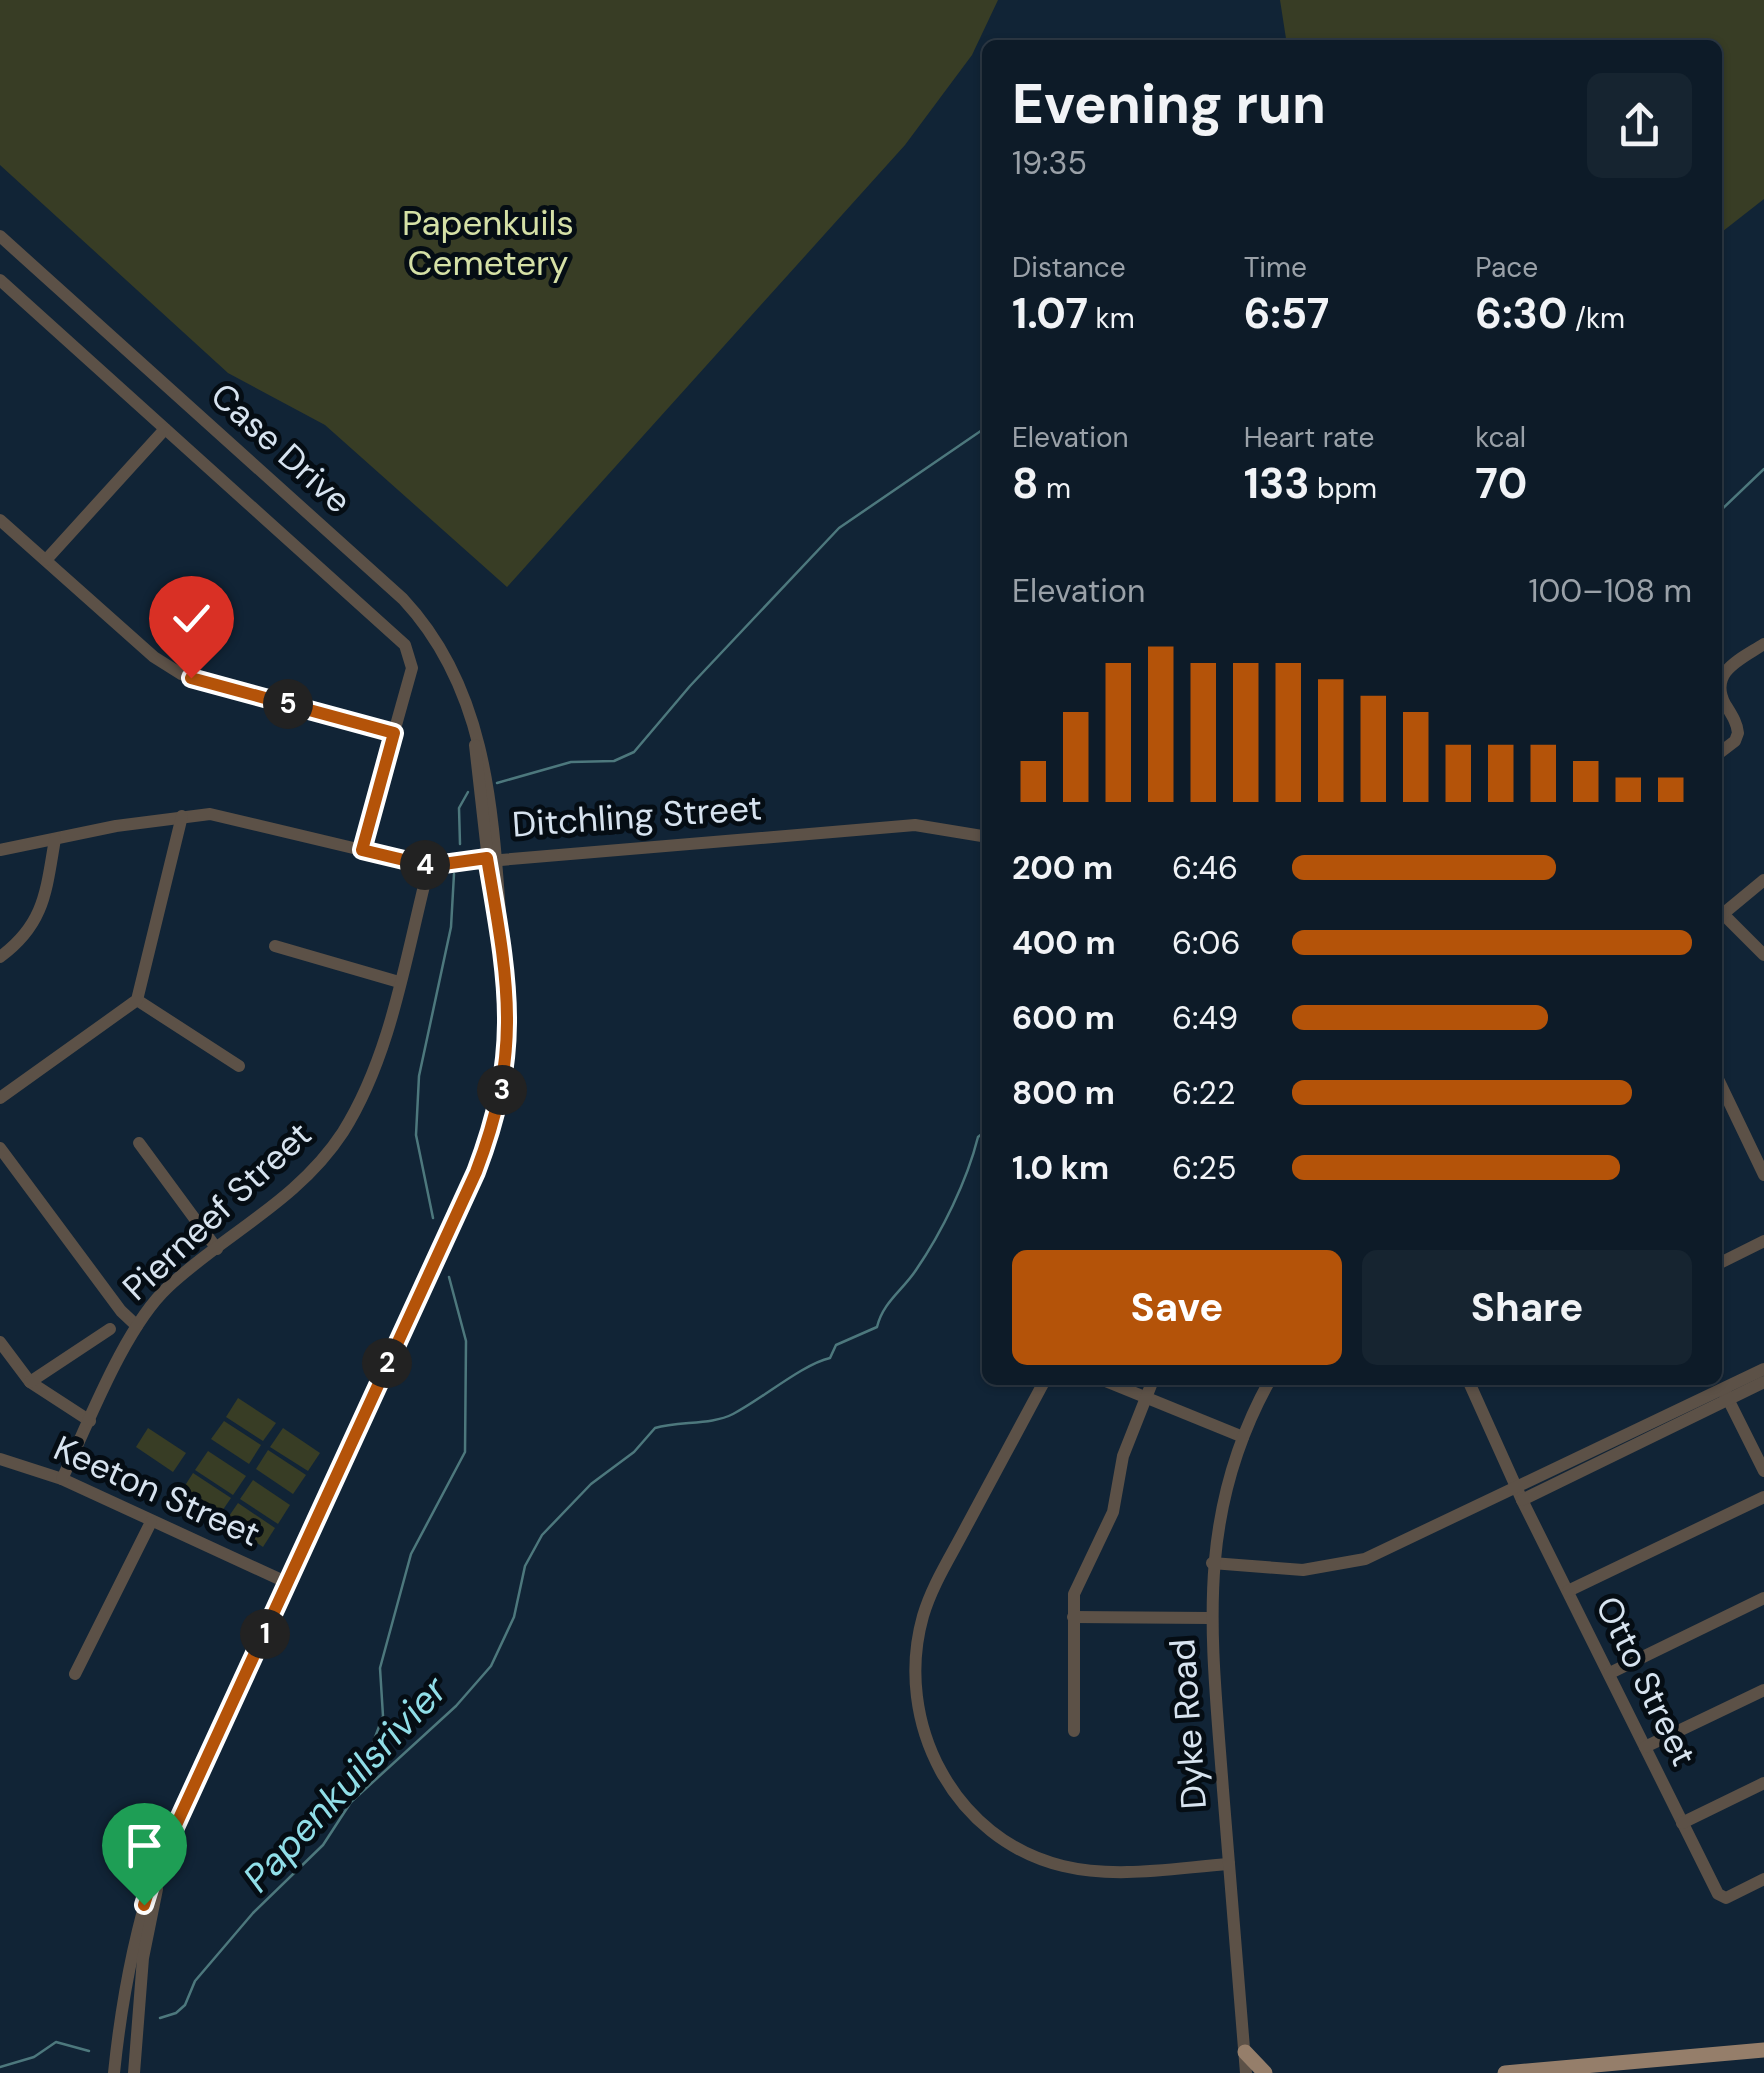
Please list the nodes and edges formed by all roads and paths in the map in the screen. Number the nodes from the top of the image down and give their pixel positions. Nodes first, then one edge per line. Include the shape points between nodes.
1 (0, 236) edge
2 (0, 280) edge
3 (165, 429) junction
4 (0, 520) edge
5 (46, 560) junction
6 (1764, 644) edge
7 (1722, 677) edge
8 (1722, 697) edge
9 (394, 733) junction
10 (1722, 751) edge
11 (182, 816) junction
12 (982, 836) edge
13 (55, 840) junction
14 (0, 850) edge
15 (362, 850) junction
16 (492, 858) junction
17 (429, 866) junction
18 (1764, 880) edge
19 (1722, 913) edge
20 (1722, 917) edge
21 (275, 946) dead end
22 (1764, 955) edge
23 (0, 957) edge
24 (399, 982) junction
25 (137, 1000) junction
26 (239, 1066) dead end
27 (1722, 1087) edge
28 (0, 1098) edge
29 (139, 1143) dead end
30 (0, 1148) edge
31 (1764, 1175) edge
32 (1764, 1241) edge
33 (217, 1249) junction
34 (1722, 1262) edge
35 (137, 1326) junction
36 (110, 1329) dead end
37 (0, 1342) edge
38 (1764, 1369) edge
39 (30, 1382) junction
40 (1764, 1382) edge
41 (1042, 1385) edge
42 (1116, 1385) edge
43 (1151, 1385) edge
44 (1268, 1385) edge
45 (1474, 1385) edge
46 (1726, 1394) junction
47 (1146, 1397) junction
48 (90, 1421) junction
49 (1243, 1438) junction
50 (0, 1459) edge
51 (1764, 1471) edge
52 (62, 1479) junction
53 (1516, 1486) junction
54 (1764, 1497) edge
55 (1522, 1500) junction
56 (151, 1522) junction
57 (1212, 1563) junction
58 (288, 1583) junction
59 (1568, 1591) junction
60 (1764, 1598) edge
61 (1073, 1617) junction
62 (1210, 1618) junction
63 (1610, 1673) junction
64 (76, 1674) dead end
65 (1764, 1690) edge
66 (1074, 1731) dead end
67 (1645, 1748) junction
68 (1764, 1783) edge
69 (1682, 1822) junction
70 (172, 1833) junction
71 (1229, 1864) junction
72 (1764, 1879) edge
73 (1764, 2050) edge
74 (1244, 2052) junction
75 (114, 2073) edge
76 (134, 2073) edge
77 (1246, 2073) edge
78 (1265, 2073) edge
79 (1505, 2073) edge

1 - 16 street, Case Drive via 404,598 429,628 454,668 476,738
2 - 3 street
3 - 5 street
3 - 9 street via 399,636 412,668
4 - 5 street
5 - 9 street via 181,674
6 - 7 street
8 - 10 street via 1738,734
9 - 15 street
11 - 13 street, Ditchling Street
11 - 15 street, Ditchling Street via 210,814
11 - 25 street
12 - 16 street, Ditchling Street via 915,824
13 - 14 street, Ditchling Street
13 - 23 street via 40,913 26,936
15 - 17 street, Ditchling Street
16 - 17 street, Ditchling Street
16 - 58 street, Case Drive via 509,1000 501,1097 488,1141
17 - 24 street, Pierneef Street
18 - 19 street
20 - 22 street
21 - 24 street
24 - 33 street, Pierneef Street via 379,1057 343,1132 302,1182
25 - 26 street
25 - 28 street
27 - 31 street
29 - 33 street
30 - 35 street
32 - 34 street
33 - 35 street, Pierneef Street via 167,1288
35 - 48 street, Pierneef Street
36 - 39 street
37 - 39 street
38 - 46 street
39 - 48 street
40 - 46 street
41 - 71 street via 928,1602 915,1666 929,1746 970,1812 1027,1854 1108,1872
42 - 47 street
43 - 47 street
44 - 49 street, Dyke Road
45 - 53 street, Otto Street
46 - 51 street
46 - 53 street
46 - 55 street
47 - 49 street
47 - 61 street via 1120,1466 1113,1512 1077,1582
48 - 52 street, Pierneef Street
49 - 57 street, Dyke Road
50 - 52 street, Keeton Street
52 - 56 street, Keeton Street
53 - 55 street, Otto Street
53 - 57 street via 1340,1566
54 - 59 street
55 - 59 street, Otto Street
56 - 58 street, Keeton Street
56 - 64 street
57 - 62 street, Dyke Road
58 - 70 street, Case Drive
59 - 63 street, Otto Street
60 - 63 street
61 - 62 street
61 - 66 street
62 - 71 street, Dyke Road
63 - 67 street, Otto Street
65 - 67 street
67 - 69 street, Otto Street
68 - 69 street
69 - 72 street, Otto Street via 1716,1891 1726,1898
70 - 75 street, Case Drive via 134,1936
70 - 76 street, Case Drive via 144,1958
71 - 74 street, Dyke Road
73 - 79 main road
74 - 77 street, Dyke Road
74 - 78 main road

